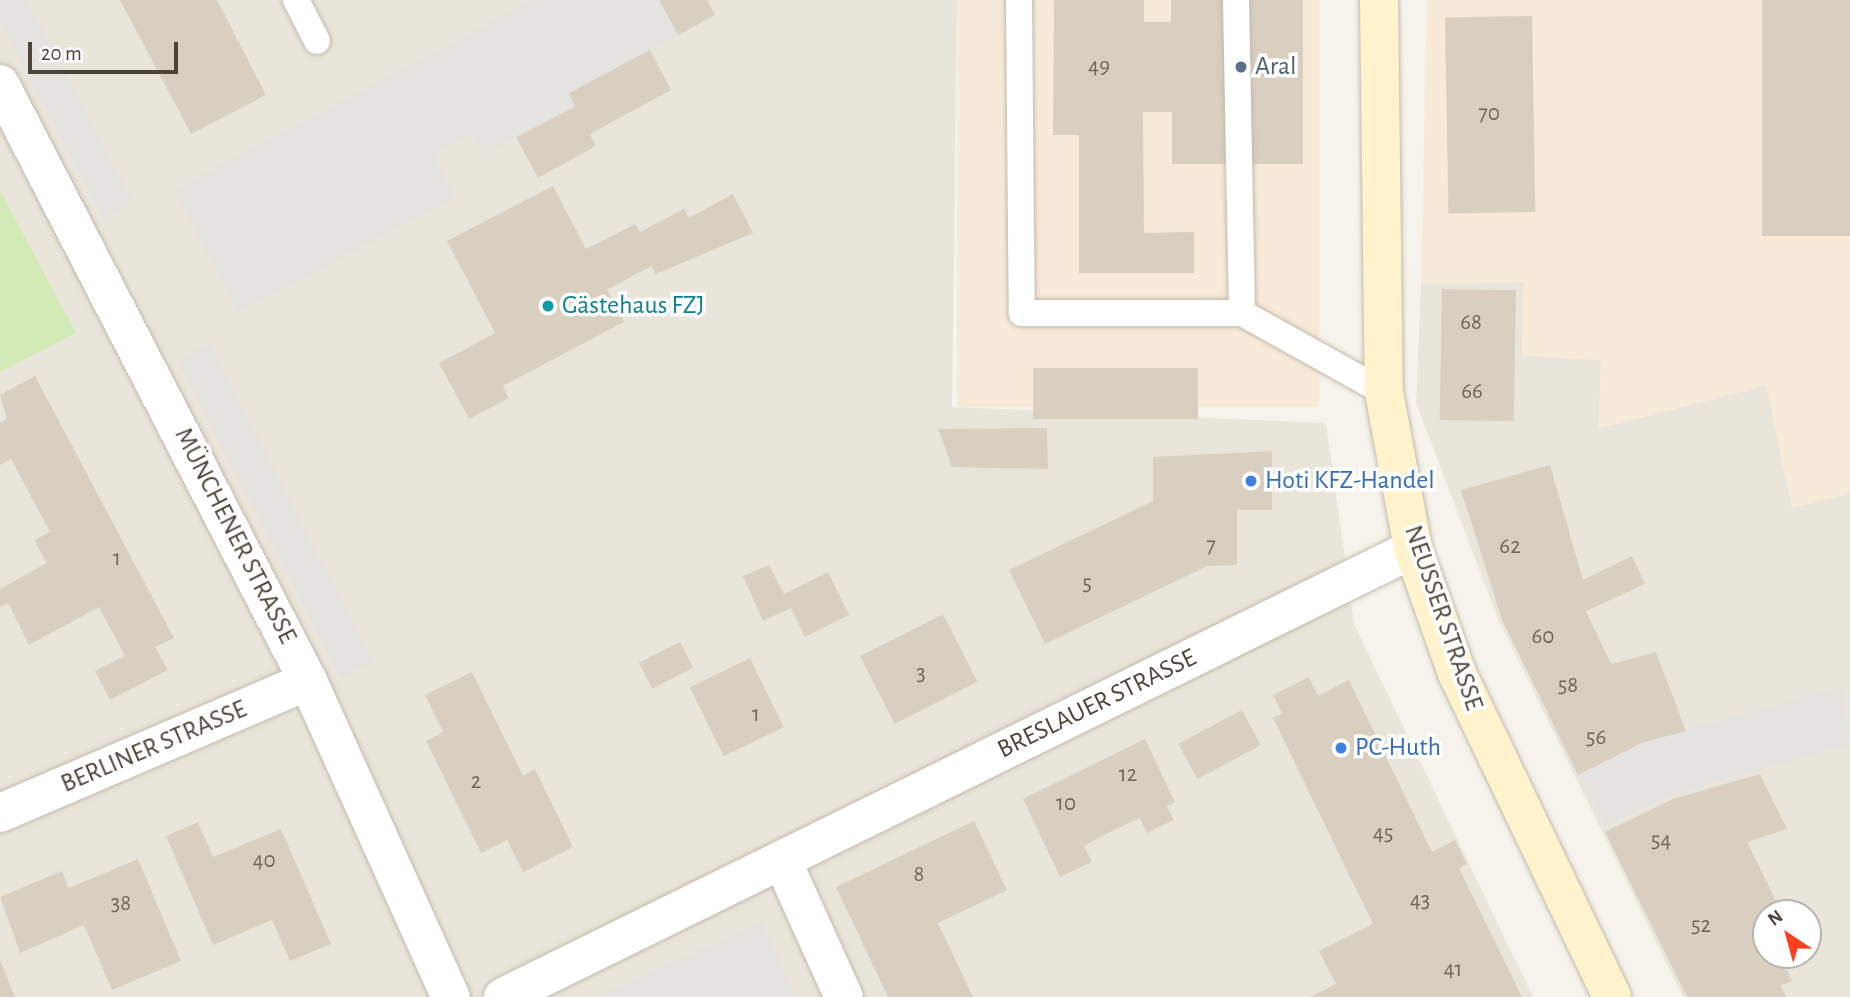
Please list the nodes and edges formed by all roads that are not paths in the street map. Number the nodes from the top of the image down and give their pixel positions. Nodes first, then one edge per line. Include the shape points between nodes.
1 (296, 0) edge
2 (1019, 0) edge
3 (1236, 0) edge
4 (1379, 0) edge
5 (317, 41) dead end
6 (0, 85) edge
7 (1242, 313) junction
8 (1384, 392) junction
9 (1413, 548) junction
10 (308, 681) junction
11 (0, 813) edge
12 (782, 859) junction
13 (451, 997) edge
14 (503, 997) edge
15 (844, 997) edge
16 (1612, 997) edge

1 - 5 lane
2 - 7 lane via 1022,313
3 - 7 lane
4 - 8 main road, NEUSSER STRASSE
6 - 10 street, MÜNCHENER STRASSE
7 - 8 lane
8 - 9 main road, NEUSSER STRASSE
9 - 12 street, BRESLAUER STRASSE
9 - 16 main road, NEUSSER STRASSE via 1457,673 1510,793
10 - 11 street, BERLINER STRASSE
10 - 13 street, MÜNCHENER STRASSE
12 - 14 street, BRESLAUER STRASSE
12 - 15 street

